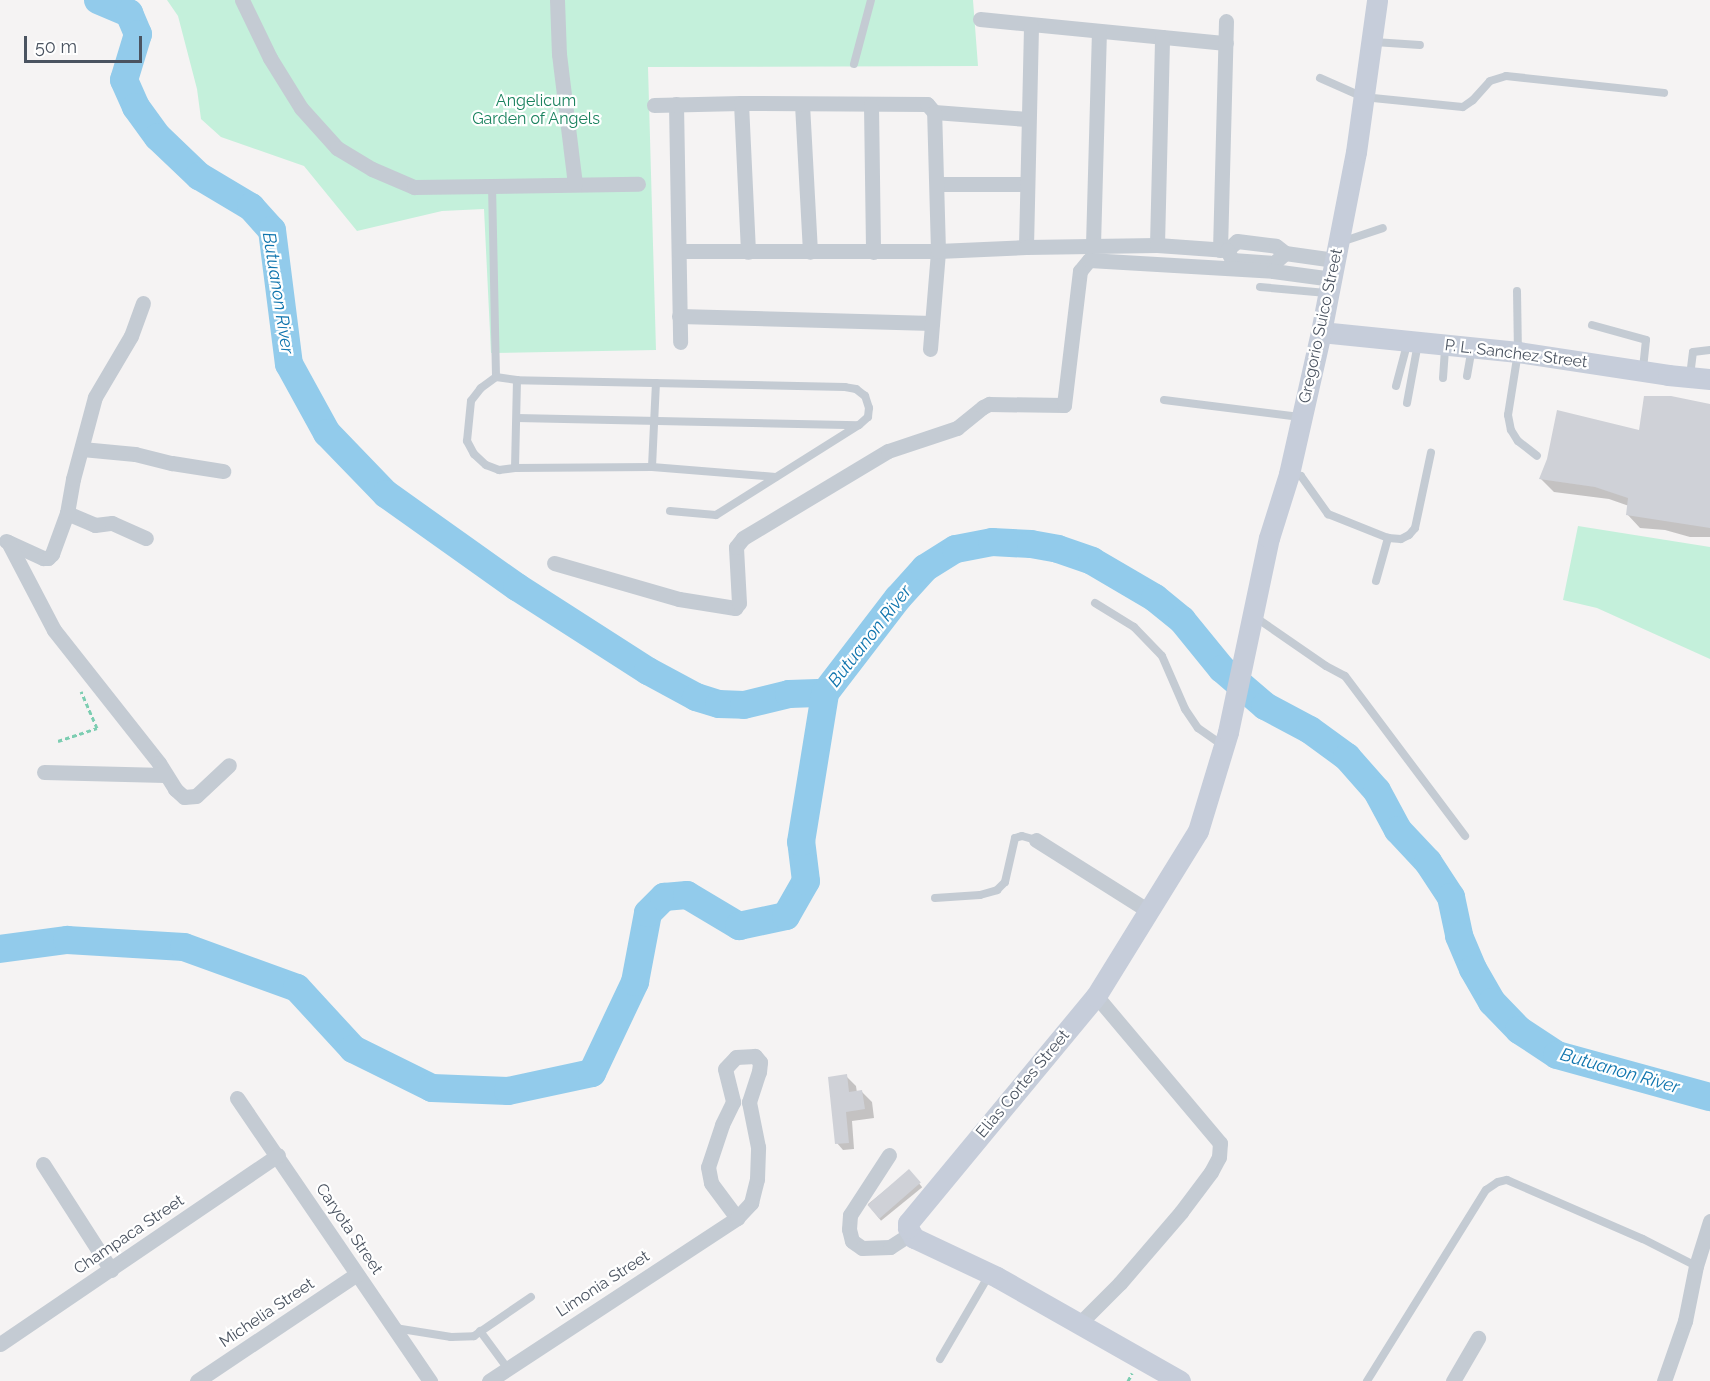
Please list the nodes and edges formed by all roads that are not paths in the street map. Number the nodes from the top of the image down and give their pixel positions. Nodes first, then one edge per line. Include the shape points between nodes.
1 (242, 0) edge
2 (557, 0) edge
3 (871, 0) edge
4 (1377, 0) edge
5 (980, 20) dead end
6 (1226, 21) dead end
7 (1031, 25) junction
8 (1099, 31) junction
9 (1162, 37) junction
10 (1371, 42) junction
11 (1226, 43) junction
12 (1420, 45) dead end
13 (854, 64) dead end
14 (1320, 78) dead end
15 (1664, 93) dead end
16 (1363, 97) junction
17 (741, 103) junction
18 (676, 104) junction
19 (802, 104) junction
20 (654, 105) dead end
21 (871, 105) junction
22 (934, 112) junction
23 (1027, 118) junction
24 (575, 183) junction
25 (639, 184) dead end
26 (937, 184) junction
27 (1026, 184) junction
28 (492, 185) junction
29 (1383, 228) dead end
30 (1093, 245) junction
31 (1157, 245) junction
32 (1026, 246) junction
33 (679, 250) junction
34 (1224, 250) junction
35 (938, 251) junction
36 (748, 252) junction
37 (810, 252) junction
38 (873, 252) junction
39 (1333, 269) junction
40 (1260, 287) dead end
41 (1517, 291) dead end
42 (143, 303) dead end
43 (679, 316) junction
44 (932, 323) junction
45 (1592, 326) dead end
46 (1321, 332) junction
47 (680, 342) dead end
48 (1413, 342) junction
49 (1445, 345) junction
50 (1472, 347) junction
51 (930, 349) dead end
52 (1710, 350) edge
53 (1518, 352) junction
54 (1642, 371) junction
55 (1467, 376) dead end
56 (496, 377) junction
57 (1443, 378) dead end
58 (1700, 378) edge
59 (517, 380) junction
60 (656, 383) junction
61 (1396, 386) dead end
62 (1164, 400) dead end
63 (1407, 403) dead end
64 (1302, 417) junction
65 (517, 418) junction
66 (654, 421) junction
67 (859, 425) junction
68 (82, 449) junction
69 (1431, 453) dead end
70 (1537, 456) dead end
71 (652, 467) junction
72 (515, 468) junction
73 (223, 471) dead end
74 (1289, 474) junction
75 (776, 477) junction
76 (670, 511) dead end
77 (68, 513) junction
78 (146, 538) dead end
79 (1388, 538) junction
80 (4, 540) edge
81 (554, 563) dead end
82 (1376, 581) dead end
83 (1095, 603) dead end
84 (1251, 615) junction
85 (1245, 647) joint
86 (1226, 739) junction
87 (229, 765) dead end
88 (44, 772) dead end
89 (165, 775) junction
90 (1465, 836) dead end
91 (1036, 840) joint
92 (935, 898) dead end
93 (1147, 910) junction
94 (1096, 996) junction
95 (237, 1098) dead end
96 (733, 1102) junction
97 (750, 1102) junction
98 (278, 1155) junction
99 (889, 1155) dead end
100 (43, 1164) dead end
101 (737, 1218) junction
102 (1710, 1221) edge
103 (910, 1234) junction
104 (1696, 1266) junction
105 (111, 1270) junction
106 (357, 1274) junction
107 (990, 1274) junction
108 (531, 1297) dead end
109 (1078, 1325) junction
110 (393, 1327) junction
111 (480, 1331) junction
112 (1478, 1338) dead end
113 (0, 1344) edge
114 (940, 1359) dead end
115 (508, 1369) junction
116 (196, 1381) edge
117 (430, 1381) edge
118 (489, 1381) edge
119 (1180, 1381) edge
120 (1367, 1381) edge
121 (1453, 1381) edge
122 (1664, 1381) edge

1 - 28 street via 270,58 301,108 337,148 414,187
2 - 24 street via 559,54
3 - 13 lane
4 - 10 street, Gregorio Suico Street
5 - 7 street
6 - 11 street
7 - 8 street
7 - 23 street
8 - 9 street
8 - 30 street
9 - 11 street
9 - 31 street
10 - 12 lane
10 - 16 street, Gregorio Suico Street
11 - 34 street
14 - 16 lane
15 - 16 lane via 1506,76 1490,81 1463,107
16 - 39 street, Gregorio Suico Street
17 - 18 street
17 - 19 street
17 - 36 street
18 - 20 street
18 - 33 street
19 - 21 street
19 - 37 street
21 - 22 street via 927,104
21 - 38 street
22 - 23 street
22 - 26 street
23 - 27 street
24 - 25 street
24 - 28 street
26 - 27 street
26 - 35 street
27 - 32 street
28 - 56 lane
29 - 39 lane
30 - 31 street
30 - 32 street
31 - 34 street
32 - 35 street
33 - 36 street
33 - 43 street
34 - 39 street via 1232,260 1274,262 1286,253
35 - 38 street
35 - 44 street
36 - 37 street
37 - 38 street
39 - 40 lane
39 - 46 street, Gregorio Suico Street
39 - 81 street via 1272,271 1089,260 1080,271 1064,405 989,404 957,428 888,451 743,538 736,547 739,603 735,608 679,599
41 - 53 lane
42 - 68 street via 128,342 95,397
43 - 44 street
43 - 47 street
44 - 51 street
45 - 54 lane via 1646,340
46 - 48 street, P. L. Sanchez Street
46 - 64 street, Gregorio Suico Street
48 - 49 street, P. L. Sanchez Street
48 - 61 lane
48 - 63 lane
49 - 50 street, P. L. Sanchez Street
49 - 57 lane
50 - 53 street, P. L. Sanchez Street
50 - 55 lane
52 - 58 lane via 1693,352
53 - 54 street, P. L. Sanchez Street
53 - 70 lane via 1509,424 1518,441
54 - 58 street, P. L. Sanchez Street
56 - 59 lane
56 - 72 lane via 471,401 467,441 486,465 499,470
59 - 60 lane
59 - 65 lane
60 - 66 lane
60 - 67 lane via 856,389 865,396 869,408
62 - 64 lane
64 - 74 street, Gregorio Suico Street
65 - 66 lane
65 - 72 lane
66 - 67 lane
66 - 71 lane
67 - 75 lane
68 - 73 street via 135,454
68 - 77 street
69 - 79 lane via 1415,528 1401,539
71 - 72 lane
71 - 75 lane
74 - 79 lane via 1301,476 1328,514
74 - 84 street, Gregorio Suico Street
75 - 76 lane via 716,515
77 - 78 street via 95,525 112,523
77 - 80 street via 48,558
79 - 82 lane
80 - 89 street via 54,630
83 - 86 lane via 1134,627 1162,656 1185,709 1198,728
84 - 85 street, Gregorio Suico Street
84 - 90 lane via 1345,676
85 - 86 street, Elias Cortes Street
86 - 93 street, Elias Cortes Street via 1198,831
87 - 89 street via 196,796 184,797
88 - 89 street
91 - 92 lane via 1015,838 1005,882 997,890
91 - 93 street
93 - 94 street, Elias Cortes Street
94 - 103 street, Elias Cortes Street via 909,1223
94 - 109 street via 1220,1143 1219,1157 1211,1172 1181,1212
95 - 98 street, Caryota Street
96 - 97 street
96 - 97 street via 725,1070 736,1057 746,1054 760,1062
96 - 101 street via 708,1167 711,1183
97 - 101 street, Limonia Street via 758,1147 758,1179 751,1203
98 - 105 street, Champaca Street
98 - 106 street, Caryota Street
99 - 103 street via 850,1215 852,1241 862,1248 890,1247
100 - 105 street
101 - 115 street, Limonia Street
102 - 104 street
103 - 107 street
104 - 120 lane via 1507,1180 1498,1182 1486,1191
104 - 122 street via 1685,1321
105 - 113 street, Champaca Street
106 - 110 street, Caryota Street
106 - 116 street, Michelia Street
107 - 109 street
107 - 114 lane
108 - 111 lane
109 - 119 street
110 - 111 lane via 464,1338
110 - 117 street, Caryota Street
111 - 115 lane
112 - 121 street
115 - 118 street, Limonia Street

